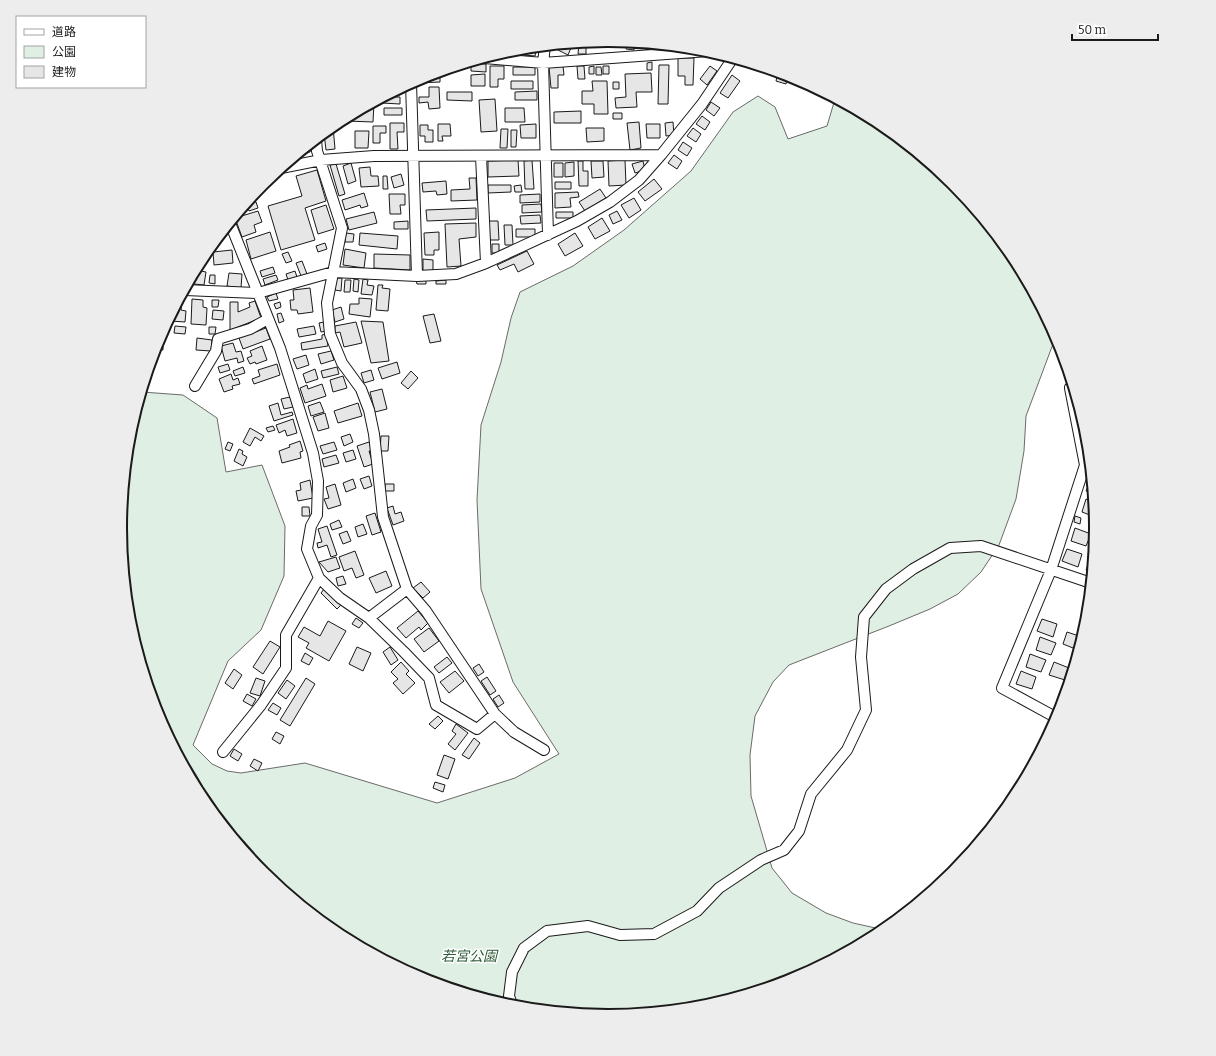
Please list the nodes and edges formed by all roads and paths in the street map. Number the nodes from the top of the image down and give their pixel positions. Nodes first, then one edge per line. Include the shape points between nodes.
1 (544, 51) edge
2 (681, 53) edge
3 (500, 59) edge
4 (729, 62) edge
5 (543, 63) junction
6 (411, 90) edge
7 (317, 145) edge
8 (546, 155) junction
9 (661, 155) junction
10 (413, 156) junction
11 (481, 156) junction
12 (321, 160) junction
13 (291, 166) edge
14 (232, 228) edge
15 (548, 235) junction
16 (486, 263) junction
17 (333, 272) junction
18 (417, 276) junction
19 (189, 290) edge
20 (258, 293) junction
21 (268, 319) junction
22 (195, 386) dead end
23 (1074, 407) edge
24 (1085, 465) edge
25 (1085, 465) edge
26 (1051, 570) junction
27 (318, 578) junction
28 (1086, 581) edge
29 (407, 589) junction
30 (369, 618) junction
31 (495, 714) junction
32 (1051, 715) edge
33 (544, 750) dead end
34 (223, 752) dead end
35 (510, 999) edge

1 - 5 street
2 - 5 street
3 - 5 street
4 - 9 street via 702,104
5 - 8 street
6 - 10 street
7 - 12 street
8 - 9 street
8 - 11 street
8 - 15 street
9 - 15 street via 639,180 610,202
10 - 11 street
10 - 12 street
10 - 18 street
11 - 16 street
12 - 13 street
12 - 17 street via 342,228
14 - 20 street
15 - 16 street
16 - 18 street via 456,274
17 - 18 street
17 - 20 street
17 - 29 street via 327,303 330,334 342,363 361,389 369,410 383,517
19 - 20 street
20 - 21 street
21 - 22 street via 250,329 218,339 216,351
21 - 27 street via 280,348 313,453 318,481 317,515 311,526 307,549
23 - 24 street
25 - 26 street
26 - 28 street
26 - 32 street via 1002,688
26 - 35 street via 981,546 950,548 913,569 886,590 864,617 861,657 866,710 847,750 811,794 799,831 784,850 760,860 719,888 697,911 654,934 620,935 588,926 548,931 524,948 512,972
27 - 30 street via 340,598
27 - 34 street via 286,635 286,668 261,705
29 - 30 street
29 - 31 street via 426,611
30 - 31 street via 429,678 436,705 477,729
31 - 33 street via 514,732

